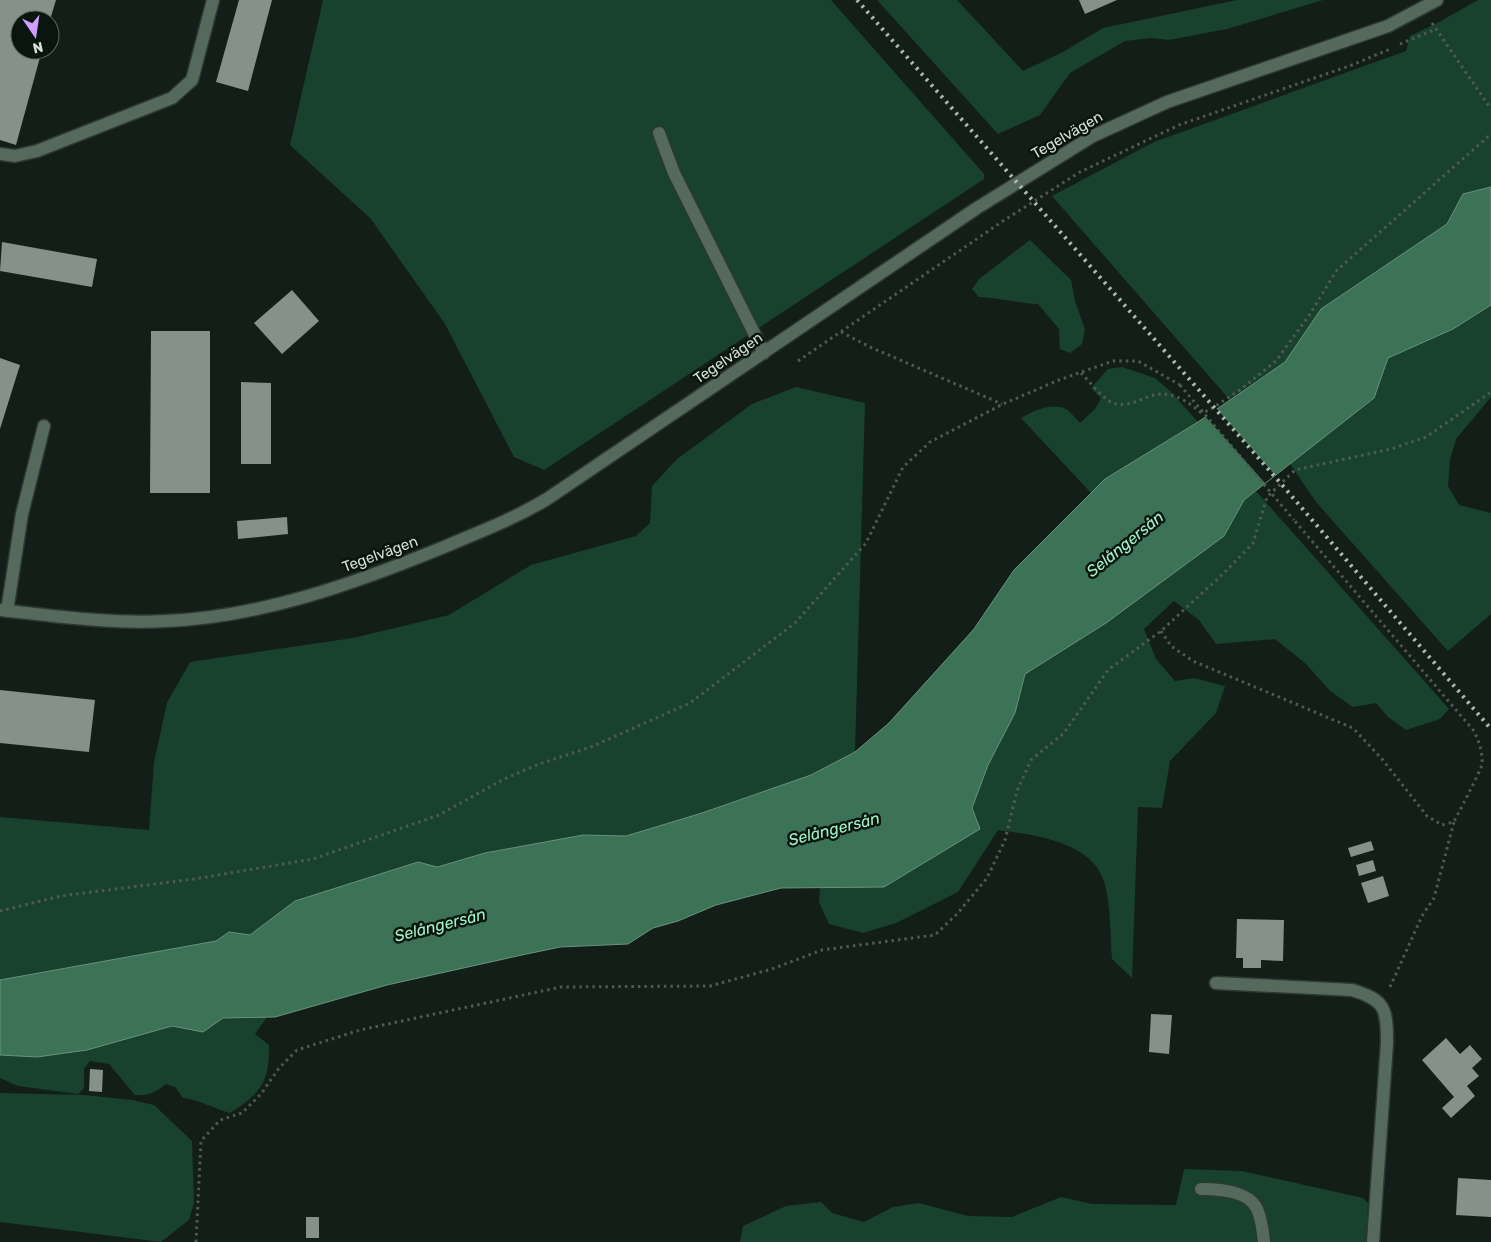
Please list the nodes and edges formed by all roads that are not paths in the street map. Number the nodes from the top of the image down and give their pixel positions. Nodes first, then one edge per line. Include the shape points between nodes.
1 (213, 0) edge
2 (1437, 0) edge
3 (659, 133) dead end
4 (0, 154) edge
5 (764, 354) junction
6 (44, 426) dead end
7 (3, 610) edge
8 (1216, 983) dead end
9 (1202, 1189) dead end
10 (1264, 1242) edge
11 (1372, 1242) edge

1 - 4 street via 192,80 172,98 37,151 15,156
2 - 5 street, Tegelvägen via 1388,26 1167,102 1093,136 978,208
3 - 5 street via 674,173
5 - 7 street, Tegelvägen via 547,500 518,516 382,573 304,597 232,614 185,619 112,620
6 - 7 street
8 - 11 street via 1352,990 1371,996 1383,1005 1387,1042
9 - 10 street via 1243,1196 1256,1206

